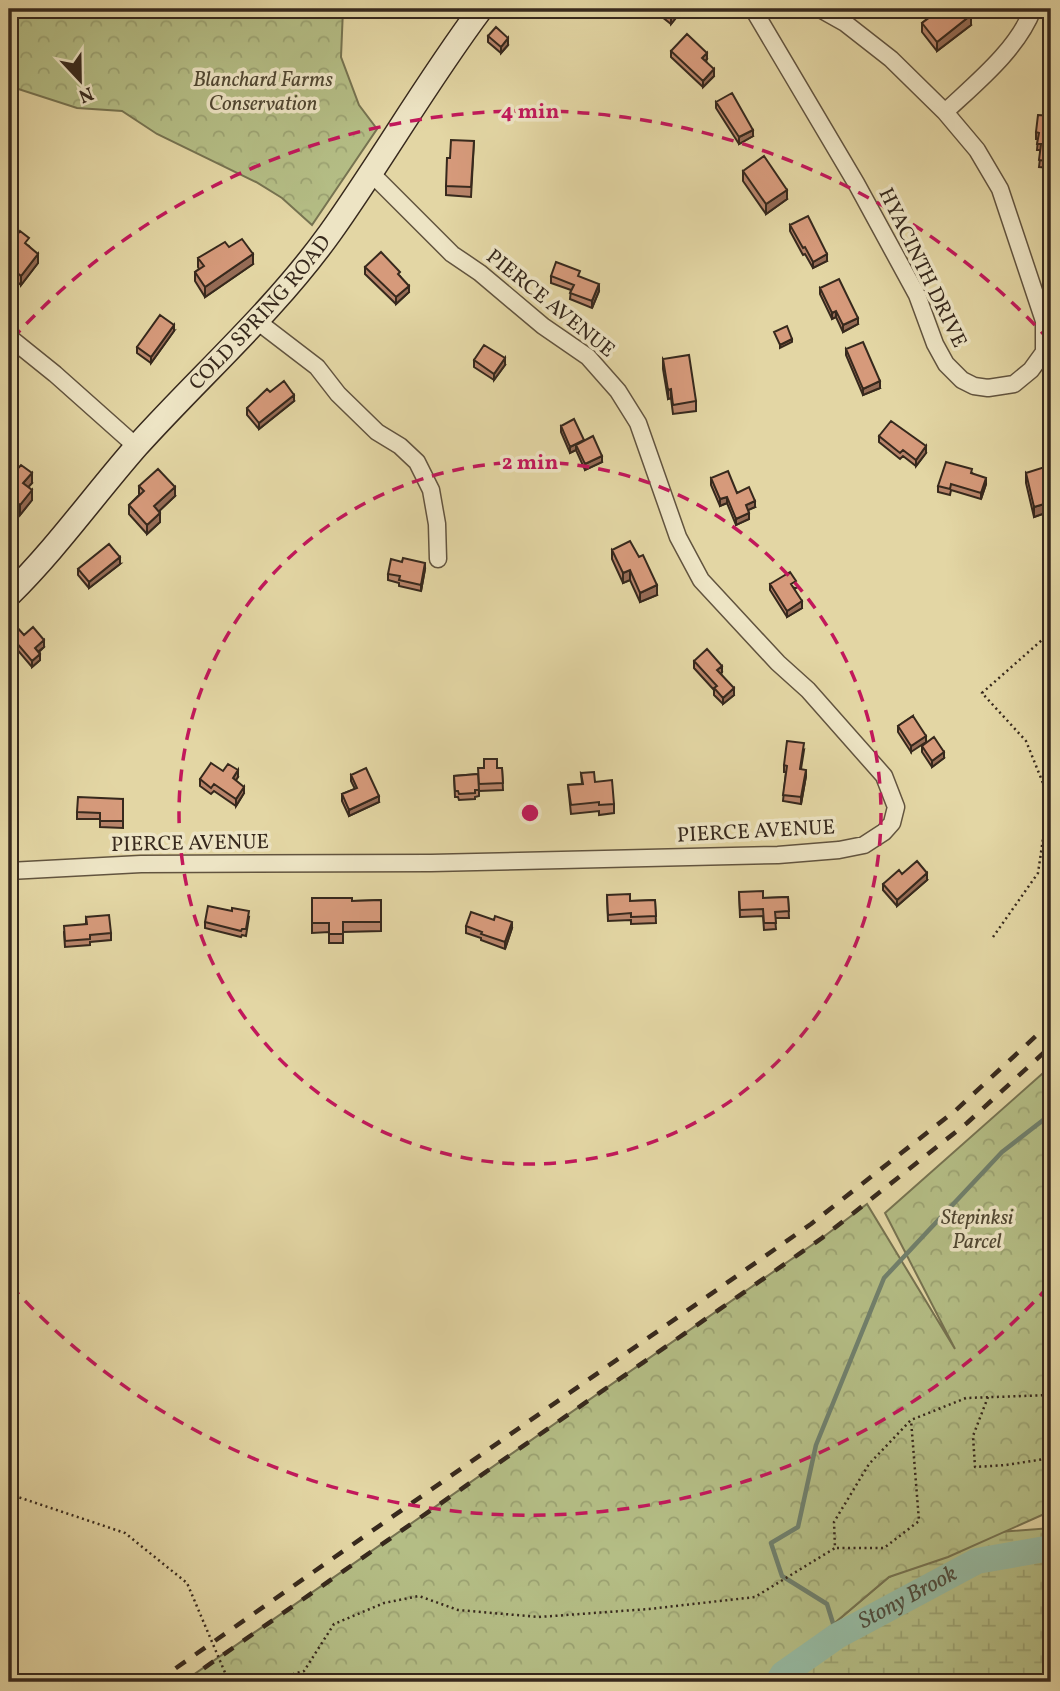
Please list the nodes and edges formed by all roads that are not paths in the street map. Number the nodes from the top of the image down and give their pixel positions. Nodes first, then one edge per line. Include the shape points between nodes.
1 (481, 9) edge
2 (753, 9) edge
3 (820, 9) edge
4 (1033, 9) edge
5 (945, 112) junction
6 (370, 172) junction
7 (257, 321) junction
8 (9, 337) edge
9 (137, 447) junction
10 (438, 559) dead end
11 (9, 595) edge
12 (9, 871) edge

1 - 6 street, COLD SPRING ROAD
2 - 5 street, HYACINTH DRIVE via 911,284 946,365 974,386 1014,384 1044,352 1044,321 1000,189 977,150
3 - 5 street, HYACINTH DRIVE via 891,59
4 - 5 street via 1027,24 990,69
6 - 7 street, COLD SPRING ROAD via 329,234
6 - 12 street, PIERCE AVENUE via 452,254 588,357 618,391 638,423 678,537 701,580 884,776 896,807 892,823 863,845 778,855 141,864
7 - 9 street, COLD SPRING ROAD
7 - 10 street via 317,367 377,432 417,462 430,490
8 - 9 street
9 - 11 street, COLD SPRING ROAD

